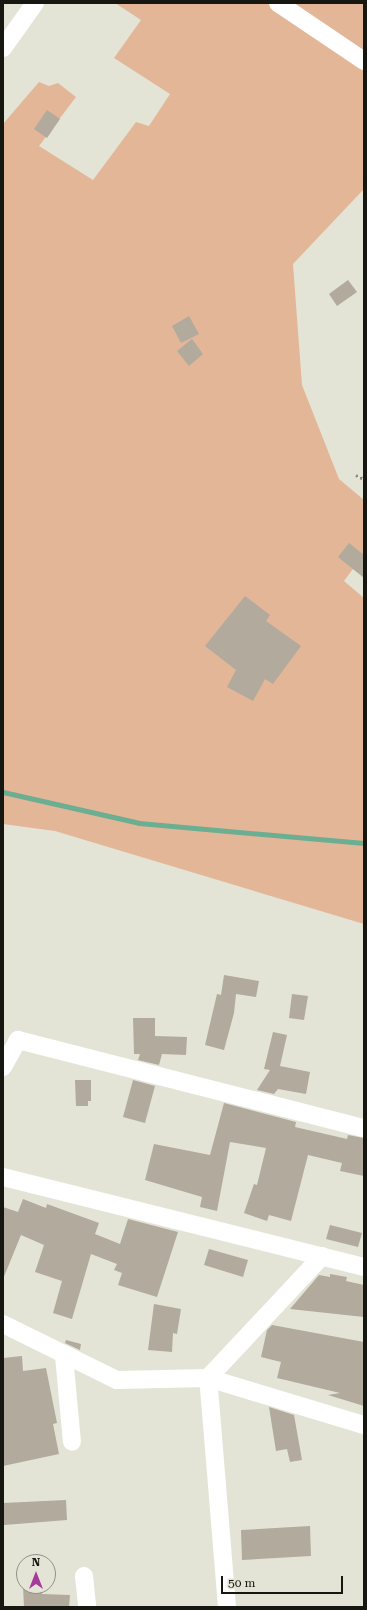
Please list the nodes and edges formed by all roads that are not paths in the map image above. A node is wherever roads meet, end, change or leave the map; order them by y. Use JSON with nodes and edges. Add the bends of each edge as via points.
{"nodes":[{"id":1,"x":35,"y":3,"type":"edge"},
{"id":2,"x":278,"y":3,"type":"edge"},
{"id":3,"x":3,"y":48,"type":"edge"},
{"id":4,"x":364,"y":61,"type":"edge"},
{"id":5,"x":3,"y":1067,"type":"edge"},
{"id":6,"x":364,"y":1128,"type":"edge"},
{"id":7,"x":3,"y":1177,"type":"edge"},
{"id":8,"x":322,"y":1256,"type":"junction"},
{"id":9,"x":364,"y":1267,"type":"edge"},
{"id":10,"x":3,"y":1324,"type":"edge"},
{"id":11,"x":64,"y":1356,"type":"junction"},
{"id":12,"x":208,"y":1378,"type":"junction"},
{"id":13,"x":364,"y":1425,"type":"edge"},
{"id":14,"x":72,"y":1442,"type":"dead end"},
{"id":15,"x":84,"y":1576,"type":"dead end"},
{"id":16,"x":87,"y":1607,"type":"edge"},
{"id":17,"x":227,"y":1607,"type":"edge"}],
"edges":[{"from":1,"to":3,"type":"street"},
{"from":2,"to":4,"type":"street"},
{"from":5,"to":6,"type":"street","via":[[18,1040]]},
{"from":7,"to":8,"type":"street"},
{"from":8,"to":9,"type":"street"},
{"from":8,"to":12,"type":"street"},
{"from":10,"to":11,"type":"street"},
{"from":11,"to":12,"type":"street","via":[[117,1380]]},
{"from":11,"to":14,"type":"street"},
{"from":12,"to":13,"type":"street"},
{"from":12,"to":17,"type":"street"},
{"from":15,"to":16,"type":"street"}]}
